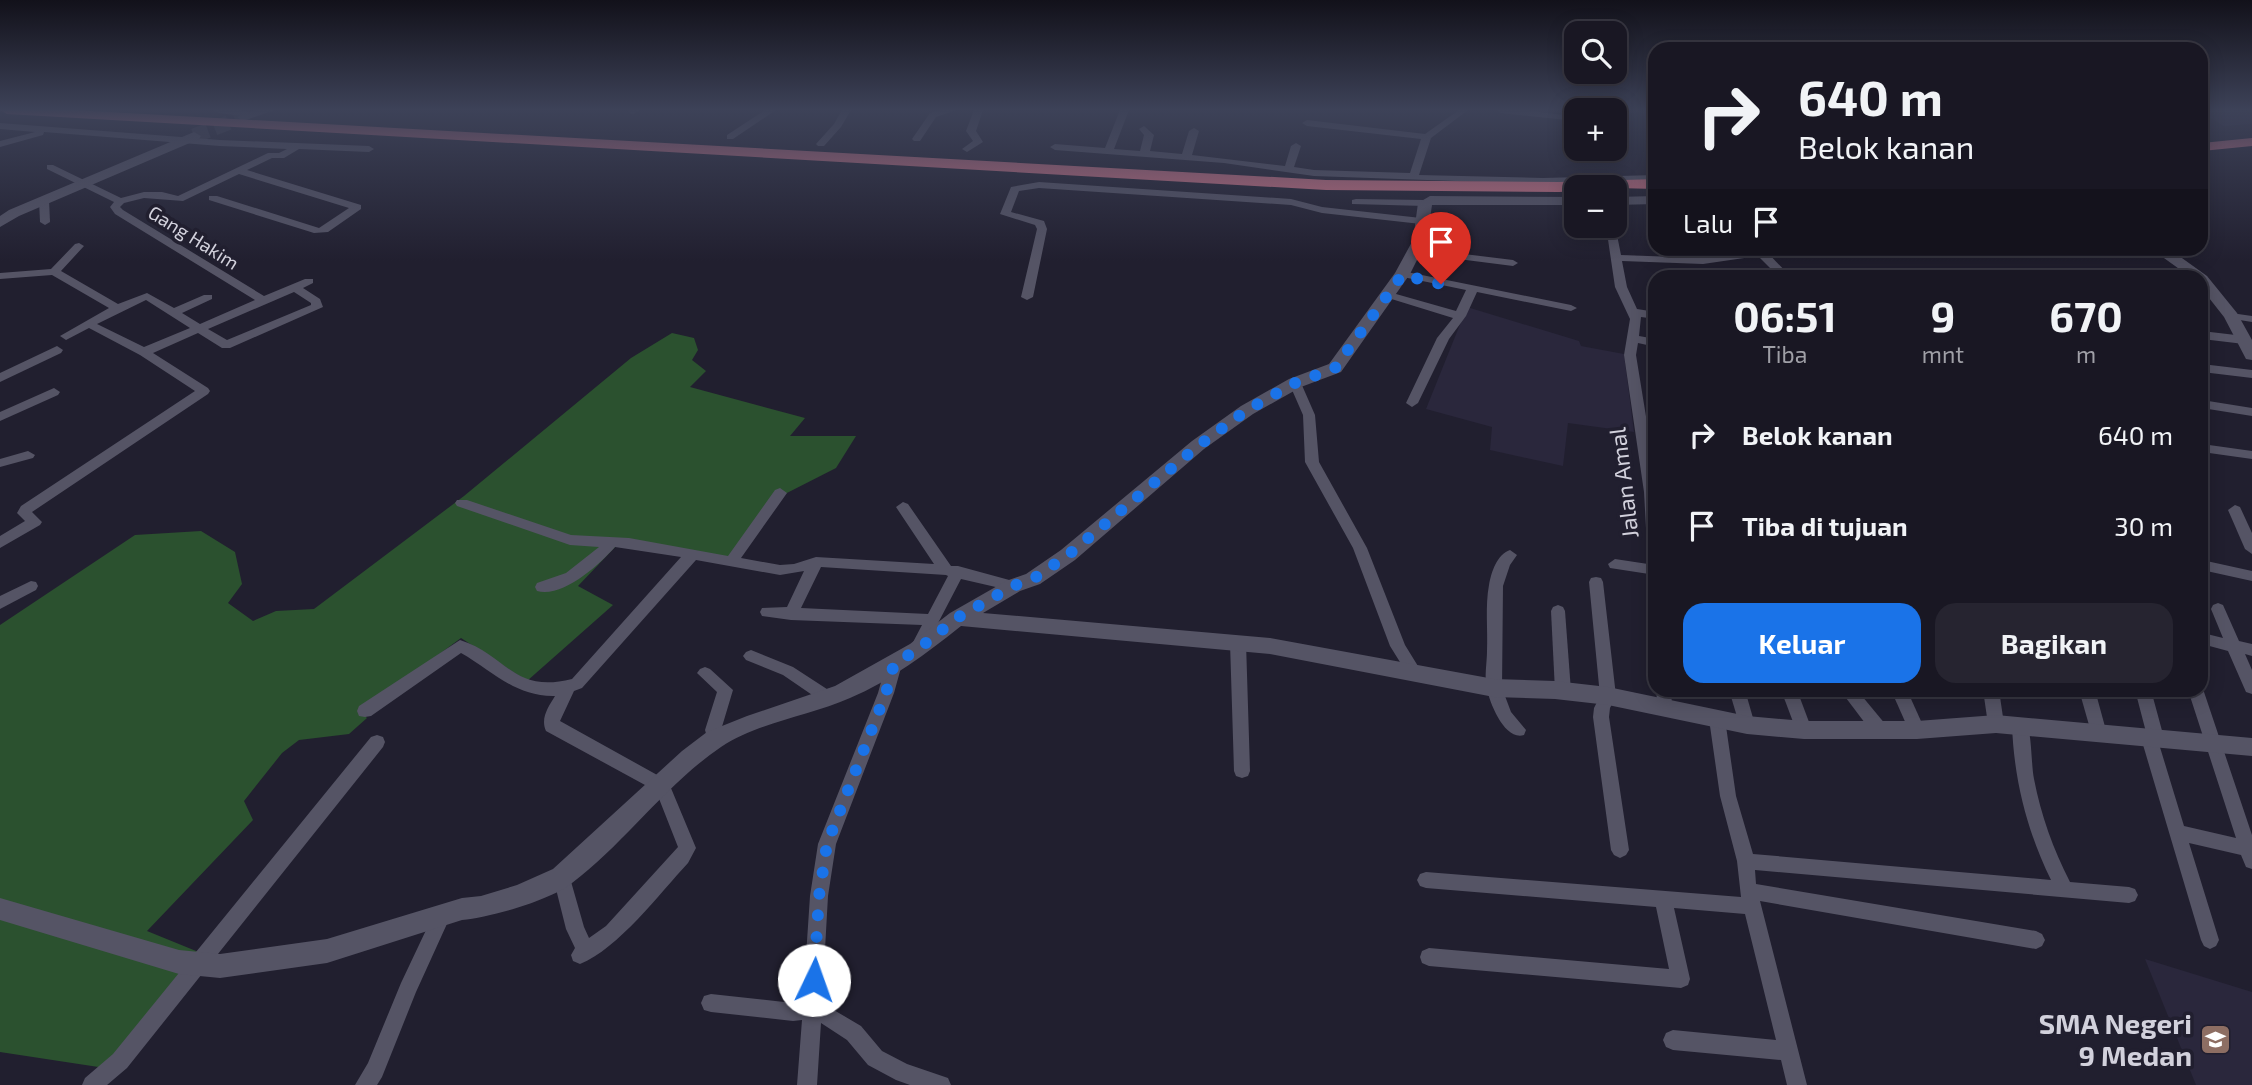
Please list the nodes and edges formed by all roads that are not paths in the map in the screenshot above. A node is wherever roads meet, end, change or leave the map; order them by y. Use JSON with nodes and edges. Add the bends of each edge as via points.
{"nodes":[{"id":1,"x":136,"y":161,"type":"edge"},
{"id":2,"x":261,"y":161,"type":"edge"},
{"id":3,"x":770,"y":161,"type":"edge"},
{"id":4,"x":897,"y":161,"type":"edge"},
{"id":5,"x":1222,"y":161,"type":"edge"},
{"id":6,"x":1292,"y":161,"type":"edge"},
{"id":7,"x":1419,"y":161,"type":"edge"},
{"id":8,"x":50,"y":167,"type":"dead end"},
{"id":9,"x":1289,"y":169,"type":"junction"},
{"id":10,"x":240,"y":172,"type":"junction"},
{"id":11,"x":1413,"y":177,"type":"junction"},
{"id":12,"x":1648,"y":178,"type":"edge"},
{"id":13,"x":81,"y":184,"type":"junction"},
{"id":14,"x":1648,"y":184,"type":"edge"},
{"id":15,"x":1648,"y":192,"type":"edge"},
{"id":16,"x":1627,"y":193,"type":"edge"},
{"id":17,"x":1564,"y":194,"type":"edge"},
{"id":18,"x":213,"y":198,"type":"dead end"},
{"id":19,"x":44,"y":200,"type":"junction"},
{"id":20,"x":1648,"y":200,"type":"edge"},
{"id":21,"x":120,"y":201,"type":"junction"},
{"id":22,"x":1564,"y":201,"type":"edge"},
{"id":23,"x":1627,"y":201,"type":"edge"},
{"id":24,"x":1356,"y":202,"type":"dead end"},
{"id":25,"x":45,"y":222,"type":"dead end"},
{"id":26,"x":0,"y":223,"type":"edge"},
{"id":27,"x":1420,"y":227,"type":"junction"},
{"id":28,"x":1463,"y":238,"type":"dead end"},
{"id":29,"x":1614,"y":238,"type":"edge"},
{"id":30,"x":79,"y":246,"type":"dead end"},
{"id":31,"x":1730,"y":256,"type":"edge"},
{"id":32,"x":1763,"y":256,"type":"edge"},
{"id":33,"x":2168,"y":256,"type":"edge"},
{"id":34,"x":1618,"y":258,"type":"junction"},
{"id":35,"x":1513,"y":263,"type":"dead end"},
{"id":36,"x":1778,"y":270,"type":"edge"},
{"id":37,"x":2189,"y":270,"type":"edge"},
{"id":38,"x":54,"y":272,"type":"junction"},
{"id":39,"x":1402,"y":275,"type":"junction"},
{"id":40,"x":0,"y":276,"type":"edge"},
{"id":41,"x":309,"y":281,"type":"dead end"},
{"id":42,"x":2208,"y":286,"type":"edge"},
{"id":43,"x":294,"y":287,"type":"junction"},
{"id":44,"x":1473,"y":288,"type":"junction"},
{"id":45,"x":1389,"y":295,"type":"junction"},
{"id":46,"x":2208,"y":296,"type":"edge"},
{"id":47,"x":208,"y":297,"type":"dead end"},
{"id":48,"x":1027,"y":297,"type":"dead end"},
{"id":49,"x":2219,"y":297,"type":"junction"},
{"id":50,"x":262,"y":300,"type":"junction"},
{"id":51,"x":117,"y":308,"type":"junction"},
{"id":52,"x":1571,"y":308,"type":"dead end"},
{"id":53,"x":176,"y":311,"type":"junction"},
{"id":54,"x":1633,"y":312,"type":"junction"},
{"id":55,"x":1648,"y":315,"type":"edge"},
{"id":56,"x":1460,"y":316,"type":"junction"},
{"id":57,"x":2231,"y":316,"type":"junction"},
{"id":58,"x":2252,"y":319,"type":"edge"},
{"id":59,"x":89,"y":324,"type":"junction"},
{"id":60,"x":199,"y":326,"type":"junction"},
{"id":61,"x":66,"y":336,"type":"dead end"},
{"id":62,"x":2208,"y":336,"type":"edge"},
{"id":63,"x":1633,"y":339,"type":"junction"},
{"id":64,"x":2244,"y":340,"type":"junction"},
{"id":65,"x":1648,"y":341,"type":"edge"},
{"id":66,"x":57,"y":350,"type":"dead end"},
{"id":67,"x":144,"y":352,"type":"junction"},
{"id":68,"x":2252,"y":355,"type":"edge"},
{"id":69,"x":2208,"y":369,"type":"edge"},
{"id":70,"x":2252,"y":374,"type":"edge"},
{"id":71,"x":0,"y":378,"type":"edge"},
{"id":72,"x":1295,"y":383,"type":"junction"},
{"id":73,"x":54,"y":392,"type":"dead end"},
{"id":74,"x":1412,"y":403,"type":"dead end"},
{"id":75,"x":2208,"y":405,"type":"edge"},
{"id":76,"x":2252,"y":412,"type":"edge"},
{"id":77,"x":0,"y":417,"type":"edge"},
{"id":78,"x":2208,"y":449,"type":"edge"},
{"id":79,"x":28,"y":455,"type":"dead end"},
{"id":80,"x":2252,"y":455,"type":"edge"},
{"id":81,"x":0,"y":463,"type":"edge"},
{"id":82,"x":1648,"y":472,"type":"edge"},
{"id":83,"x":780,"y":493,"type":"dead end"},
{"id":84,"x":462,"y":503,"type":"dead end"},
{"id":85,"x":903,"y":507,"type":"dead end"},
{"id":86,"x":2235,"y":510,"type":"dead end"},
{"id":87,"x":0,"y":543,"type":"edge"},
{"id":88,"x":610,"y":544,"type":"junction"},
{"id":89,"x":2252,"y":549,"type":"edge"},
{"id":90,"x":692,"y":555,"type":"junction"},
{"id":91,"x":1510,"y":555,"type":"dead end"},
{"id":92,"x":731,"y":562,"type":"junction"},
{"id":93,"x":816,"y":562,"type":"junction"},
{"id":94,"x":1615,"y":564,"type":"dead end"},
{"id":95,"x":2208,"y":566,"type":"edge"},
{"id":96,"x":952,"y":571,"type":"junction"},
{"id":97,"x":1648,"y":571,"type":"edge"},
{"id":98,"x":2252,"y":576,"type":"edge"},
{"id":99,"x":1596,"y":582,"type":"dead end"},
{"id":100,"x":31,"y":586,"type":"dead end"},
{"id":101,"x":1013,"y":586,"type":"junction"},
{"id":102,"x":541,"y":587,"type":"dead end"},
{"id":103,"x":0,"y":603,"type":"edge"},
{"id":104,"x":2218,"y":609,"type":"dead end"},
{"id":105,"x":1558,"y":611,"type":"dead end"},
{"id":106,"x":767,"y":612,"type":"dead end"},
{"id":107,"x":792,"y":614,"type":"junction"},
{"id":108,"x":957,"y":618,"type":"junction"},
{"id":109,"x":932,"y":620,"type":"junction"},
{"id":110,"x":2208,"y":640,"type":"edge"},
{"id":111,"x":1238,"y":643,"type":"junction"},
{"id":112,"x":2236,"y":646,"type":"junction"},
{"id":113,"x":917,"y":650,"type":"junction"},
{"id":114,"x":2252,"y":650,"type":"edge"},
{"id":115,"x":751,"y":656,"type":"dead end"},
{"id":116,"x":894,"y":664,"type":"junction"},
{"id":117,"x":1413,"y":671,"type":"junction"},
{"id":118,"x":705,"y":673,"type":"dead end"},
{"id":119,"x":569,"y":687,"type":"junction"},
{"id":120,"x":1494,"y":688,"type":"junction"},
{"id":121,"x":2252,"y":688,"type":"edge"},
{"id":122,"x":1563,"y":691,"type":"junction"},
{"id":123,"x":1608,"y":696,"type":"junction"},
{"id":124,"x":827,"y":697,"type":"junction"},
{"id":125,"x":1739,"y":697,"type":"edge"},
{"id":126,"x":1792,"y":697,"type":"edge"},
{"id":127,"x":1854,"y":697,"type":"edge"},
{"id":128,"x":1902,"y":697,"type":"edge"},
{"id":129,"x":1992,"y":697,"type":"edge"},
{"id":130,"x":2089,"y":697,"type":"edge"},
{"id":131,"x":2144,"y":697,"type":"edge"},
{"id":132,"x":2198,"y":697,"type":"edge"},
{"id":133,"x":1664,"y":698,"type":"edge"},
{"id":134,"x":365,"y":711,"type":"dead end"},
{"id":135,"x":1717,"y":719,"type":"junction"},
{"id":136,"x":1747,"y":724,"type":"junction"},
{"id":137,"x":1996,"y":724,"type":"junction"},
{"id":138,"x":2020,"y":726,"type":"junction"},
{"id":139,"x":1518,"y":730,"type":"dead end"},
{"id":140,"x":1804,"y":730,"type":"junction"},
{"id":141,"x":1880,"y":730,"type":"junction"},
{"id":142,"x":1917,"y":730,"type":"junction"},
{"id":143,"x":2099,"y":734,"type":"junction"},
{"id":144,"x":2153,"y":738,"type":"junction"},
{"id":145,"x":715,"y":740,"type":"junction"},
{"id":146,"x":377,"y":742,"type":"dead end"},
{"id":147,"x":2214,"y":745,"type":"junction"},
{"id":148,"x":2252,"y":747,"type":"edge"},
{"id":149,"x":1242,"y":771,"type":"dead end"},
{"id":150,"x":662,"y":786,"type":"junction"},
{"id":151,"x":2177,"y":832,"type":"junction"},
{"id":152,"x":1620,"y":850,"type":"dead end"},
{"id":153,"x":2251,"y":853,"type":"edge"},
{"id":154,"x":1746,"y":862,"type":"junction"},
{"id":155,"x":562,"y":877,"type":"junction"},
{"id":156,"x":1426,"y":880,"type":"dead end"},
{"id":157,"x":2064,"y":888,"type":"junction"},
{"id":158,"x":2129,"y":895,"type":"dead end"},
{"id":159,"x":1750,"y":898,"type":"junction"},
{"id":160,"x":1662,"y":899,"type":"junction"},
{"id":161,"x":0,"y":909,"type":"edge"},
{"id":162,"x":442,"y":915,"type":"junction"},
{"id":163,"x":2036,"y":940,"type":"dead end"},
{"id":164,"x":2210,"y":940,"type":"dead end"},
{"id":165,"x":1429,"y":957,"type":"dead end"},
{"id":166,"x":197,"y":966,"type":"junction"},
{"id":167,"x":711,"y":1003,"type":"dead end"},
{"id":168,"x":813,"y":1008,"type":"junction"},
{"id":169,"x":1674,"y":1040,"type":"dead end"},
{"id":170,"x":1787,"y":1051,"type":"junction"},
{"id":171,"x":92,"y":1085,"type":"edge"},
{"id":172,"x":365,"y":1085,"type":"edge"},
{"id":173,"x":807,"y":1085,"type":"edge"},
{"id":174,"x":941,"y":1085,"type":"edge"},
{"id":175,"x":1797,"y":1085,"type":"edge"}],
"edges":[{"from":1,"to":13,"type":"street"},
{"from":2,"to":10,"type":"street"},
{"from":3,"to":17,"type":"highway","via":[[1242,188]]},
{"from":4,"to":14,"type":"highway","via":[[1326,185]]},
{"from":5,"to":9,"type":"street"},
{"from":6,"to":9,"type":"street"},
{"from":7,"to":11,"type":"street"},
{"from":8,"to":13,"type":"street","name":"Gang Hakim"},
{"from":9,"to":11,"type":"street"},
{"from":10,"to":18,"type":"street","via":[[357,207],[318,231]]},
{"from":10,"to":21,"type":"street","via":[[179,199],[144,195]]},
{"from":11,"to":12,"type":"street"},
{"from":13,"to":19,"type":"street"},
{"from":13,"to":21,"type":"street","name":"Gang Hakim"},
{"from":15,"to":16,"type":"highway"},
{"from":19,"to":25,"type":"street"},
{"from":19,"to":26,"type":"street"},
{"from":20,"to":23,"type":"street"},
{"from":21,"to":50,"type":"street","name":"Gang Hakim","via":[[115,207],[120,212]]},
{"from":22,"to":27,"type":"street","via":[[1430,200]]},
{"from":24,"to":27,"type":"street"},
{"from":27,"to":28,"type":"street"},
{"from":27,"to":35,"type":"street"},
{"from":27,"to":39,"type":"street"},
{"from":27,"to":48,"type":"street","via":[[1291,202],[1018,187],[1005,214],[1033,220],[1042,229]]},
{"from":29,"to":34,"type":"street","name":"Jalan Amal"},
{"from":30,"to":38,"type":"street"},
{"from":31,"to":34,"type":"street","via":[[1703,261]]},
{"from":32,"to":36,"type":"street"},
{"from":33,"to":37,"type":"street"},
{"from":34,"to":54,"type":"street","name":"Jalan Amal","via":[[1621,287]]},
{"from":38,"to":40,"type":"street"},
{"from":38,"to":51,"type":"street"},
{"from":39,"to":44,"type":"street"},
{"from":39,"to":45,"type":"street"},
{"from":41,"to":43,"type":"street"},
{"from":42,"to":49,"type":"street"},
{"from":43,"to":50,"type":"street"},
{"from":43,"to":60,"type":"street","via":[[316,301],[317,307],[226,345]]},
{"from":44,"to":52,"type":"street"},
{"from":44,"to":56,"type":"street"},
{"from":45,"to":56,"type":"street"},
{"from":45,"to":72,"type":"street","via":[[1335,368]]},
{"from":46,"to":49,"type":"street"},
{"from":47,"to":53,"type":"street"},
{"from":49,"to":57,"type":"street"},
{"from":50,"to":60,"type":"street"},
{"from":51,"to":53,"type":"street","via":[[148,296]]},
{"from":51,"to":59,"type":"street"},
{"from":53,"to":60,"type":"street"},
{"from":54,"to":55,"type":"street"},
{"from":54,"to":63,"type":"street","name":"Jalan Amal","via":[[1637,325]]},
{"from":56,"to":74,"type":"street","via":[[1443,338]]},
{"from":57,"to":58,"type":"street"},
{"from":57,"to":64,"type":"street"},
{"from":59,"to":61,"type":"street"},
{"from":59,"to":67,"type":"street"},
{"from":60,"to":67,"type":"street"},
{"from":62,"to":64,"type":"street"},
{"from":63,"to":65,"type":"street"},
{"from":63,"to":82,"type":"street","name":"Jalan Amal","via":[[1630,355]]},
{"from":64,"to":68,"type":"street"},
{"from":66,"to":71,"type":"street"},
{"from":67,"to":87,"type":"street","via":[[204,391],[26,509],[24,513],[35,522]]},
{"from":69,"to":70,"type":"street"},
{"from":72,"to":101,"type":"street","via":[[1247,410],[1198,446],[1068,555],[1033,579]]},
{"from":72,"to":117,"type":"street","via":[[1309,415],[1312,462],[1360,548],[1398,646]]},
{"from":73,"to":77,"type":"street"},
{"from":75,"to":76,"type":"street"},
{"from":78,"to":80,"type":"street"},
{"from":79,"to":81,"type":"street"},
{"from":83,"to":92,"type":"street"},
{"from":84,"to":88,"type":"street","via":[[570,540]]},
{"from":85,"to":96,"type":"street"},
{"from":86,"to":89,"type":"street"},
{"from":88,"to":90,"type":"street","via":[[629,543]]},
{"from":88,"to":102,"type":"street","via":[[580,573]]},
{"from":90,"to":92,"type":"street"},
{"from":90,"to":119,"type":"street","via":[[587,674]]},
{"from":91,"to":120,"type":"street","via":[[1496,586]]},
{"from":92,"to":93,"type":"street","via":[[780,570]]},
{"from":93,"to":96,"type":"street"},
{"from":93,"to":107,"type":"street"},
{"from":94,"to":97,"type":"street"},
{"from":95,"to":98,"type":"street"},
{"from":96,"to":101,"type":"street"},
{"from":96,"to":109,"type":"street"},
{"from":99,"to":123,"type":"street"},
{"from":100,"to":103,"type":"street"},
{"from":101,"to":108,"type":"street"},
{"from":104,"to":112,"type":"street"},
{"from":105,"to":122,"type":"street"},
{"from":106,"to":107,"type":"street"},
{"from":107,"to":109,"type":"street"},
{"from":108,"to":111,"type":"street"},
{"from":108,"to":113,"type":"street"},
{"from":109,"to":113,"type":"street"},
{"from":110,"to":112,"type":"street"},
{"from":111,"to":117,"type":"street"},
{"from":111,"to":149,"type":"street"},
{"from":112,"to":114,"type":"street"},
{"from":112,"to":121,"type":"street"},
{"from":113,"to":116,"type":"street"},
{"from":115,"to":124,"type":"street","via":[[788,671]]},
{"from":116,"to":124,"type":"street"},
{"from":116,"to":168,"type":"street","via":[[827,844],[819,896]]},
{"from":117,"to":120,"type":"street"},
{"from":118,"to":145,"type":"street","via":[[725,690],[713,730]]},
{"from":119,"to":134,"type":"street","via":[[520,686],[460,646]]},
{"from":119,"to":150,"type":"street","via":[[550,721],[552,726]]},
{"from":120,"to":122,"type":"street"},
{"from":120,"to":139,"type":"street","via":[[1505,716]]},
{"from":122,"to":123,"type":"street"},
{"from":123,"to":133,"type":"street"},
{"from":123,"to":152,"type":"street","via":[[1601,717]]},
{"from":124,"to":145,"type":"street"},
{"from":125,"to":136,"type":"street"},
{"from":126,"to":140,"type":"street"},
{"from":127,"to":141,"type":"street"},
{"from":128,"to":142,"type":"street"},
{"from":129,"to":137,"type":"street"},
{"from":130,"to":143,"type":"street"},
{"from":131,"to":144,"type":"street"},
{"from":132,"to":147,"type":"street"},
{"from":133,"to":135,"type":"street"},
{"from":135,"to":136,"type":"street"},
{"from":135,"to":154,"type":"street","via":[[1728,796]]},
{"from":136,"to":140,"type":"street"},
{"from":137,"to":138,"type":"street"},
{"from":137,"to":142,"type":"street"},
{"from":138,"to":143,"type":"street"},
{"from":138,"to":157,"type":"street","via":[[2021,758],[2034,817]]},
{"from":140,"to":141,"type":"street"},
{"from":141,"to":142,"type":"street"},
{"from":143,"to":144,"type":"street"},
{"from":144,"to":147,"type":"street"},
{"from":144,"to":151,"type":"street"},
{"from":145,"to":150,"type":"street"},
{"from":146,"to":166,"type":"street"},
{"from":147,"to":148,"type":"street"},
{"from":147,"to":153,"type":"street"},
{"from":150,"to":155,"type":"street"},
{"from":150,"to":155,"type":"street","via":[[687,848],[612,932],[583,953]]},
{"from":151,"to":153,"type":"street"},
{"from":151,"to":164,"type":"street"},
{"from":154,"to":157,"type":"street"},
{"from":154,"to":159,"type":"street"},
{"from":155,"to":162,"type":"street","via":[[520,895]]},
{"from":156,"to":160,"type":"street"},
{"from":157,"to":158,"type":"street"},
{"from":159,"to":160,"type":"street"},
{"from":159,"to":163,"type":"street"},
{"from":159,"to":170,"type":"street"},
{"from":160,"to":165,"type":"street","via":[[1681,979]]},
{"from":161,"to":166,"type":"street"},
{"from":162,"to":166,"type":"street","via":[[327,951],[220,967]]},
{"from":162,"to":172,"type":"street"},
{"from":166,"to":171,"type":"street","via":[[120,1061]]},
{"from":167,"to":168,"type":"street","via":[[793,1012]]},
{"from":168,"to":173,"type":"street"},
{"from":168,"to":174,"type":"street","via":[[854,1033],[876,1058]]},
{"from":169,"to":170,"type":"street"},
{"from":170,"to":175,"type":"street"}]}
